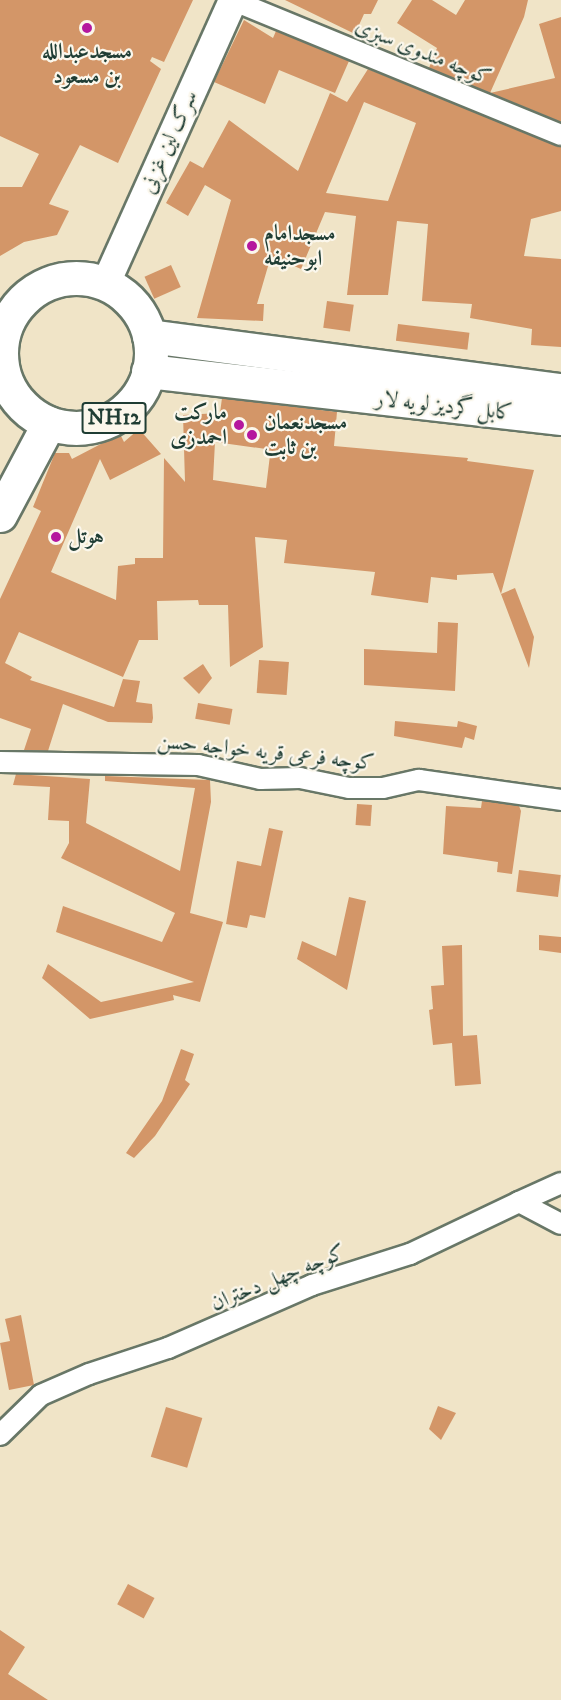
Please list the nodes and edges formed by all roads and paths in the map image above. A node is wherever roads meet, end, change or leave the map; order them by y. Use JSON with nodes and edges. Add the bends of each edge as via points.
{"nodes":[{"id":1,"x":233,"y":0,"type":"edge"},
{"id":2,"x":561,"y":135,"type":"edge"},
{"id":3,"x":105,"y":284,"type":"junction"},
{"id":4,"x":149,"y":336,"type":"junction"},
{"id":5,"x":1,"y":358,"type":"edge"},
{"id":6,"x":148,"y":371,"type":"junction"},
{"id":7,"x":561,"y":390,"type":"edge"},
{"id":8,"x":561,"y":418,"type":"edge"},
{"id":9,"x":49,"y":423,"type":"junction"},
{"id":10,"x":0,"y":515,"type":"edge"},
{"id":11,"x":0,"y":762,"type":"edge"},
{"id":12,"x":561,"y":800,"type":"edge"},
{"id":13,"x":561,"y":1183,"type":"edge"},
{"id":14,"x":519,"y":1202,"type":"junction"},
{"id":15,"x":561,"y":1224,"type":"edge"},
{"id":16,"x":0,"y":1435,"type":"edge"}],
"edges":[{"from":1,"to":2,"type":"street","name":"کوچه مندوی سبزی"},
{"from":1,"to":3,"type":"main road","name":"سرک لین غزنی"},
{"from":3,"to":4,"type":"highway","number":"NH12","via":[[125,296],[140,314]]},
{"from":3,"to":5,"type":"highway","number":"NH12","via":[[83,278],[59,279],[38,288],[13,313]]},
{"from":4,"to":6,"type":"highway","number":"NH12"},
{"from":4,"to":7,"type":"highway","name":"کابل گردیز لویه لار"},
{"from":5,"to":9,"type":"highway","number":"NH12","via":[[20,402]]},
{"from":6,"to":8,"type":"highway","name":"کابل گردیز لویه لار","number":"NH12"},
{"from":6,"to":9,"type":"highway","number":"NH12","via":[[133,402],[116,417],[94,426],[71,428]]},
{"from":9,"to":10,"type":"highway"},
{"from":11,"to":12,"type":"street","name":"کوچه فرعی قریه خواجه حسن","via":[[198,765],[260,779],[300,778],[349,788],[383,788],[419,780]]},
{"from":13,"to":14,"type":"street","name":"کوچه چهل دختران"},
{"from":14,"to":15,"type":"street"},
{"from":14,"to":16,"type":"street","name":"کوچه چهل دختران","via":[[410,1254],[312,1285],[168,1348],[40,1395]]}]}
